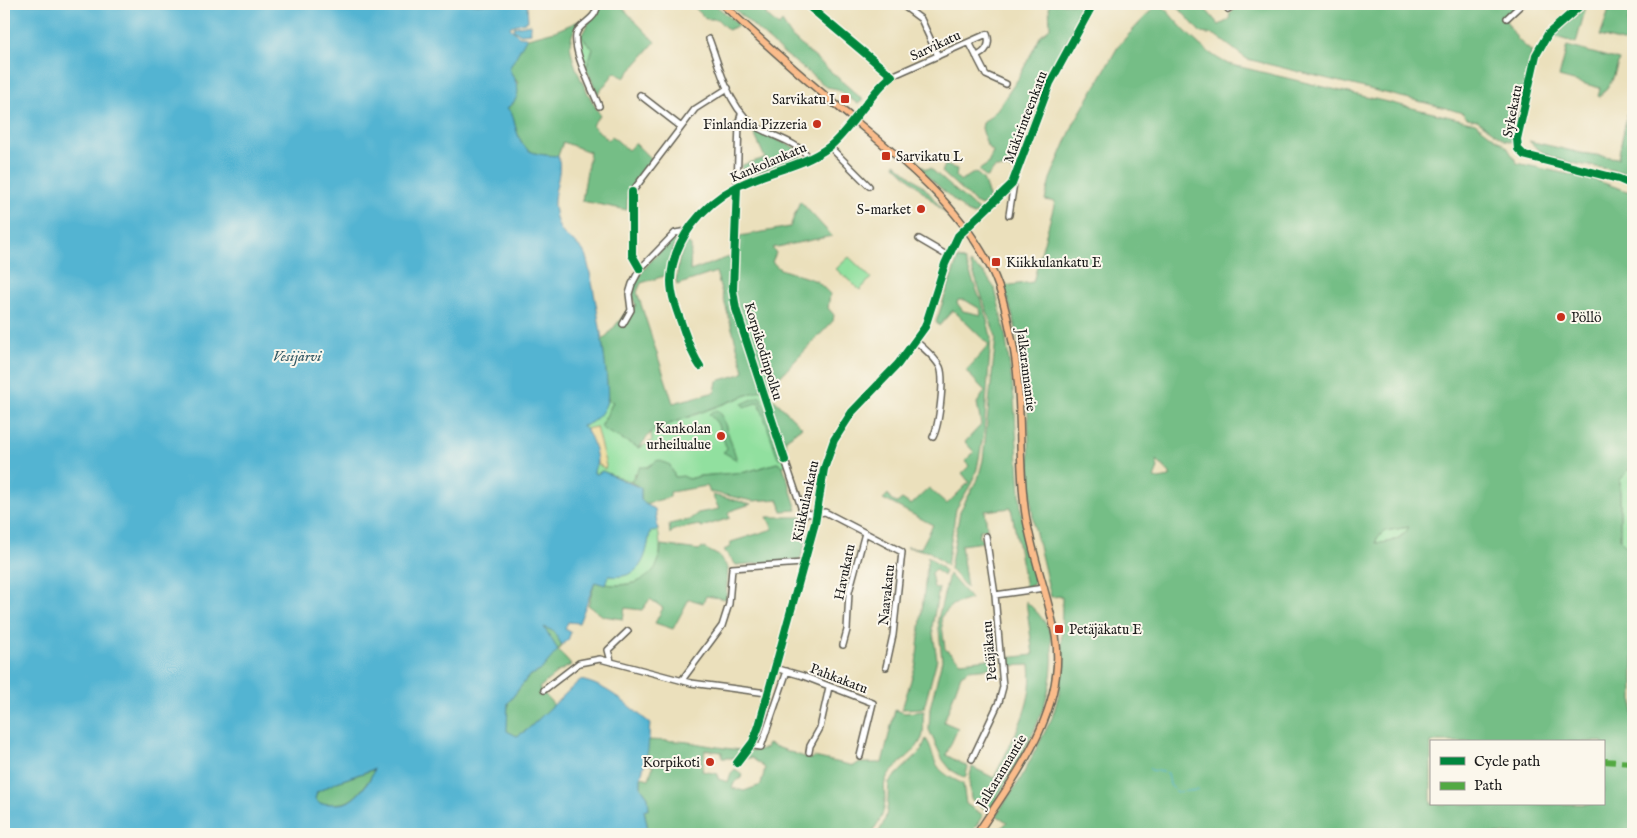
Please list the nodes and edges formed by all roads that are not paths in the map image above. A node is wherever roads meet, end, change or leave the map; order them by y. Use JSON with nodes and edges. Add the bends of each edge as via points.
{"nodes":[{"id":1,"x":598,"y":4,"type":"edge"},
{"id":2,"x":722,"y":4,"type":"edge"},
{"id":3,"x":806,"y":4,"type":"edge"},
{"id":4,"x":901,"y":4,"type":"edge"},
{"id":5,"x":1094,"y":4,"type":"edge"},
{"id":6,"x":1235,"y":4,"type":"edge"},
{"id":7,"x":1522,"y":4,"type":"edge"},
{"id":8,"x":1582,"y":4,"type":"edge"},
{"id":9,"x":1228,"y":10,"type":"dead end"},
{"id":10,"x":1507,"y":18,"type":"dead end"},
{"id":11,"x":709,"y":40,"type":"dead end"},
{"id":12,"x":969,"y":42,"type":"junction"},
{"id":13,"x":938,"y":56,"type":"junction"},
{"id":14,"x":976,"y":56,"type":"junction"},
{"id":15,"x":892,"y":76,"type":"junction"},
{"id":16,"x":1006,"y":84,"type":"dead end"},
{"id":17,"x":728,"y":88,"type":"junction"},
{"id":18,"x":640,"y":95,"type":"dead end"},
{"id":19,"x":599,"y":106,"type":"dead end"},
{"id":20,"x":741,"y":114,"type":"junction"},
{"id":21,"x":854,"y":120,"type":"junction"},
{"id":22,"x":680,"y":126,"type":"junction"},
{"id":23,"x":830,"y":146,"type":"junction"},
{"id":24,"x":810,"y":158,"type":"junction"},
{"id":25,"x":1014,"y":180,"type":"junction"},
{"id":26,"x":1633,"y":185,"type":"edge"},
{"id":27,"x":869,"y":186,"type":"dead end"},
{"id":28,"x":737,"y":187,"type":"junction"},
{"id":29,"x":632,"y":192,"type":"dead end"},
{"id":30,"x":1009,"y":215,"type":"dead end"},
{"id":31,"x":965,"y":228,"type":"junction"},
{"id":32,"x":687,"y":231,"type":"junction"},
{"id":33,"x":919,"y":239,"type":"dead end"},
{"id":34,"x":948,"y":256,"type":"junction"},
{"id":35,"x":623,"y":324,"type":"dead end"},
{"id":36,"x":916,"y":341,"type":"junction"},
{"id":37,"x":700,"y":366,"type":"dead end"},
{"id":38,"x":933,"y":437,"type":"dead end"},
{"id":39,"x":785,"y":460,"type":"dead end"},
{"id":40,"x":818,"y":512,"type":"junction"},
{"id":41,"x":865,"y":533,"type":"junction"},
{"id":42,"x":986,"y":536,"type":"dead end"},
{"id":43,"x":803,"y":563,"type":"junction"},
{"id":44,"x":1044,"y":588,"type":"junction"},
{"id":45,"x":995,"y":595,"type":"junction"},
{"id":46,"x":628,"y":631,"type":"dead end"},
{"id":47,"x":843,"y":645,"type":"dead end"},
{"id":48,"x":608,"y":650,"type":"junction"},
{"id":49,"x":600,"y":659,"type":"junction"},
{"id":50,"x":611,"y":661,"type":"junction"},
{"id":51,"x":886,"y":666,"type":"dead end"},
{"id":52,"x":774,"y":668,"type":"junction"},
{"id":53,"x":786,"y":671,"type":"junction"},
{"id":54,"x":682,"y":680,"type":"junction"},
{"id":55,"x":829,"y":687,"type":"junction"},
{"id":56,"x":544,"y":690,"type":"dead end"},
{"id":57,"x":767,"y":693,"type":"junction"},
{"id":58,"x":753,"y":742,"type":"junction"},
{"id":59,"x":809,"y":752,"type":"dead end"},
{"id":60,"x":860,"y":756,"type":"dead end"},
{"id":61,"x":972,"y":759,"type":"dead end"},
{"id":62,"x":737,"y":763,"type":"dead end"},
{"id":63,"x":978,"y":834,"type":"edge"}],
"edges":[{"from":1,"to":19,"type":"street","via":[[596,13],[579,29],[575,45]]},
{"from":2,"to":21,"type":"main road","name":"Jalkarannantie"},
{"from":3,"to":15,"type":"street"},
{"from":4,"to":13,"type":"street","via":[[921,19]]},
{"from":5,"to":25,"type":"street","name":"Mäkirinteenkatu","via":[[1050,83]]},
{"from":6,"to":9,"type":"street"},
{"from":7,"to":10,"type":"street"},
{"from":8,"to":26,"type":"street","name":"Sykekatu","via":[[1548,34],[1536,55],[1517,139],[1518,149],[1524,159],[1619,179]]},
{"from":11,"to":17,"type":"street"},
{"from":12,"to":13,"type":"street","name":"Sarvikatu"},
{"from":12,"to":14,"type":"street"},
{"from":12,"to":14,"type":"street","name":"Sarvikatu","via":[[987,34],[985,51]]},
{"from":13,"to":15,"type":"street","name":"Sarvikatu"},
{"from":14,"to":16,"type":"street","via":[[986,75]]},
{"from":15,"to":21,"type":"street","name":"Sarvikatu"},
{"from":17,"to":20,"type":"street"},
{"from":17,"to":22,"type":"street","via":[[695,109]]},
{"from":18,"to":22,"type":"street"},
{"from":20,"to":24,"type":"street","via":[[760,129],[802,148]]},
{"from":20,"to":28,"type":"street"},
{"from":21,"to":23,"type":"street","name":"Kankolankatu"},
{"from":21,"to":31,"type":"main road","name":"Jalkarannantie","via":[[932,188]]},
{"from":22,"to":29,"type":"street"},
{"from":23,"to":24,"type":"street","name":"Kankolankatu"},
{"from":23,"to":27,"type":"street"},
{"from":24,"to":28,"type":"street","name":"Kankolankatu"},
{"from":25,"to":30,"type":"street"},
{"from":25,"to":31,"type":"street","name":"Mäkirinteenkatu"},
{"from":28,"to":32,"type":"street","name":"Kankolankatu","via":[[718,199]]},
{"from":31,"to":34,"type":"street","name":"Kiikkulankatu"},
{"from":31,"to":44,"type":"main road","name":"Jalkarannantie","via":[[993,273],[1011,337],[1020,406],[1025,511]]},
{"from":32,"to":35,"type":"street","via":[[676,233],[640,269],[629,294],[631,310]]},
{"from":32,"to":37,"type":"street","name":"Kankolankatu","via":[[678,249],[671,282],[686,336]]},
{"from":33,"to":34,"type":"street"},
{"from":34,"to":36,"type":"street","name":"Kiikkulankatu","via":[[929,317]]},
{"from":36,"to":38,"type":"street","via":[[936,360],[941,371]]},
{"from":36,"to":40,"type":"street","name":"Kiikkulankatu","via":[[852,412],[834,440],[824,469]]},
{"from":39,"to":40,"type":"street","via":[[801,511],[808,514]]},
{"from":40,"to":41,"type":"street","name":"Naavakatu","via":[[825,512]]},
{"from":40,"to":43,"type":"street","name":"Kiikkulankatu"},
{"from":41,"to":47,"type":"street","name":"Havukatu","via":[[849,592]]},
{"from":41,"to":51,"type":"street","name":"Naavakatu","via":[[902,552],[893,635]]},
{"from":42,"to":45,"type":"street","name":"Petäjäkatu"},
{"from":43,"to":52,"type":"street","name":"Kiikkulankatu"},
{"from":43,"to":54,"type":"street","via":[[732,568],[729,604],[722,626]]},
{"from":44,"to":45,"type":"street"},
{"from":44,"to":63,"type":"main road","name":"Jalkarannantie","via":[[1057,659],[1048,709],[1019,769]]},
{"from":45,"to":61,"type":"street","name":"Petäjäkatu","via":[[1003,687]]},
{"from":46,"to":48,"type":"street"},
{"from":48,"to":49,"type":"street"},
{"from":48,"to":50,"type":"street"},
{"from":49,"to":50,"type":"street"},
{"from":49,"to":56,"type":"street","via":[[579,664]]},
{"from":50,"to":54,"type":"street"},
{"from":52,"to":53,"type":"street","name":"Pahkakatu"},
{"from":52,"to":57,"type":"street","name":"Kiikkulankatu"},
{"from":53,"to":55,"type":"street","name":"Pahkakatu"},
{"from":53,"to":58,"type":"street","via":[[761,747]]},
{"from":54,"to":57,"type":"street"},
{"from":55,"to":59,"type":"street","via":[[820,728]]},
{"from":55,"to":60,"type":"street","name":"Pahkakatu","via":[[873,703]]},
{"from":57,"to":58,"type":"street","name":"Kiikkulankatu"},
{"from":58,"to":62,"type":"street"}]}
